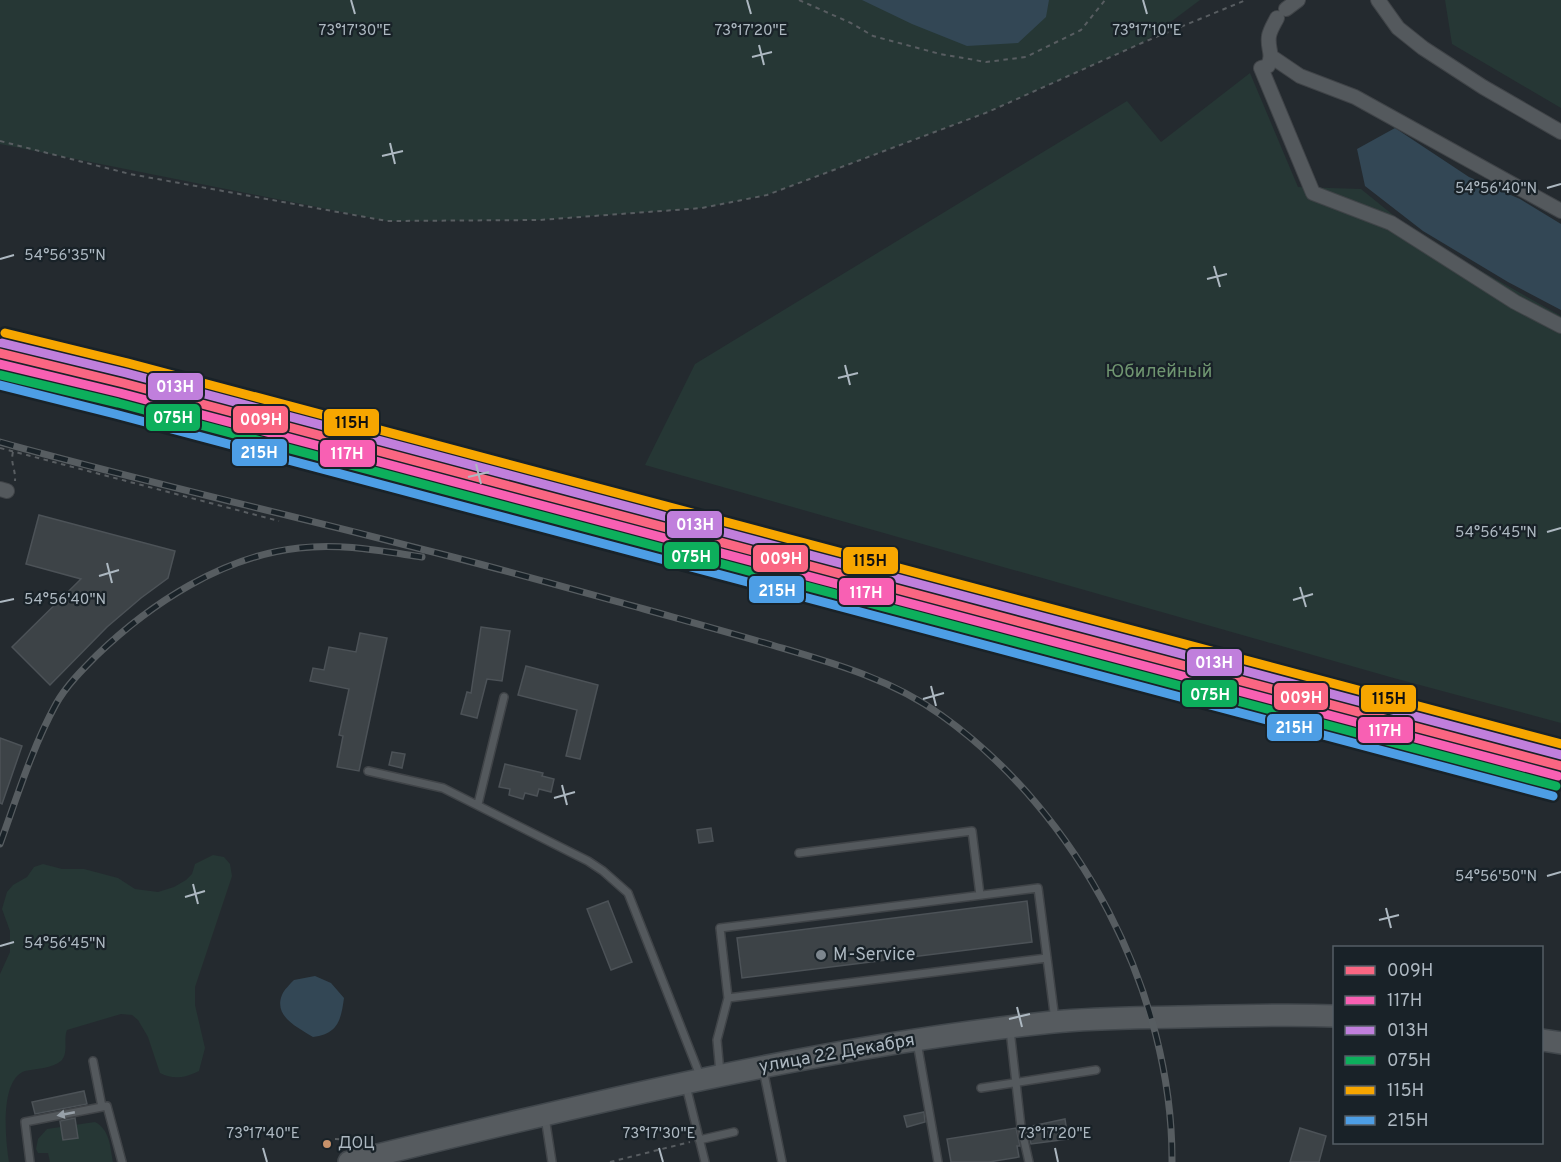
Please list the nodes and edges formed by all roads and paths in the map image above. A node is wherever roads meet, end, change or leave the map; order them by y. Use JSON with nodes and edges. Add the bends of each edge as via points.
{"nodes":[{"id":1,"x":799,"y":0,"type":"edge"},
{"id":2,"x":1105,"y":0,"type":"edge"},
{"id":3,"x":1246,"y":0,"type":"edge"},
{"id":4,"x":1298,"y":0,"type":"edge"},
{"id":5,"x":1378,"y":0,"type":"edge"},
{"id":6,"x":1272,"y":57,"type":"junction"},
{"id":7,"x":1561,"y":132,"type":"edge"},
{"id":8,"x":0,"y":141,"type":"edge"},
{"id":9,"x":1561,"y":211,"type":"edge"},
{"id":10,"x":1561,"y":326,"type":"edge"},
{"id":11,"x":0,"y":448,"type":"edge"},
{"id":12,"x":13,"y":452,"type":"junction"},
{"id":13,"x":3,"y":490,"type":"edge"},
{"id":14,"x":279,"y":521,"type":"dead end"},
{"id":15,"x":504,"y":697,"type":"dead end"},
{"id":16,"x":368,"y":771,"type":"dead end"},
{"id":17,"x":478,"y":804,"type":"junction"},
{"id":18,"x":799,"y":853,"type":"dead end"},
{"id":19,"x":980,"y":895,"type":"junction"},
{"id":20,"x":1047,"y":958,"type":"junction"},
{"id":21,"x":728,"y":998,"type":"junction"},
{"id":22,"x":1333,"y":1016,"type":"edge"},
{"id":23,"x":1055,"y":1022,"type":"junction"},
{"id":24,"x":1010,"y":1028,"type":"junction"},
{"id":25,"x":917,"y":1039,"type":"junction"},
{"id":26,"x":1543,"y":1040,"type":"edge"},
{"id":27,"x":1561,"y":1043,"type":"edge"},
{"id":28,"x":93,"y":1060,"type":"dead end"},
{"id":29,"x":762,"y":1066,"type":"junction"},
{"id":30,"x":1096,"y":1070,"type":"dead end"},
{"id":31,"x":702,"y":1080,"type":"junction"},
{"id":32,"x":1016,"y":1083,"type":"junction"},
{"id":33,"x":981,"y":1088,"type":"dead end"},
{"id":34,"x":102,"y":1107,"type":"junction"},
{"id":35,"x":545,"y":1115,"type":"junction"},
{"id":36,"x":734,"y":1132,"type":"dead end"},
{"id":37,"x":699,"y":1140,"type":"junction"},
{"id":38,"x":30,"y":1162,"type":"edge"},
{"id":39,"x":122,"y":1162,"type":"edge"},
{"id":40,"x":349,"y":1162,"type":"edge"},
{"id":41,"x":552,"y":1162,"type":"edge"},
{"id":42,"x":610,"y":1162,"type":"edge"},
{"id":43,"x":705,"y":1162,"type":"edge"},
{"id":44,"x":782,"y":1162,"type":"edge"},
{"id":45,"x":938,"y":1162,"type":"edge"},
{"id":46,"x":1029,"y":1162,"type":"edge"}],
"edges":[{"from":1,"to":2,"type":"path","via":[[873,36],[986,62],[1026,57],[1081,30]]},
{"from":3,"to":8,"type":"path","via":[[988,112],[767,195],[702,208],[539,220],[387,221],[130,174]]},
{"from":4,"to":6,"type":"street","via":[[1281,13],[1270,30]]},
{"from":5,"to":7,"type":"street","via":[[1398,28],[1424,48]]},
{"from":6,"to":9,"type":"street","via":[[1300,76],[1355,97]]},
{"from":6,"to":10,"type":"street","via":[[1268,66],[1261,68],[1313,193],[1391,223],[1515,302]]},
{"from":11,"to":12,"type":"path"},
{"from":12,"to":13,"type":"path","via":[[10,462],[15,480]]},
{"from":12,"to":14,"type":"path"},
{"from":15,"to":17,"type":"lane"},
{"from":16,"to":17,"type":"lane","via":[[444,788]]},
{"from":17,"to":31,"type":"lane","via":[[588,861],[628,893]]},
{"from":18,"to":19,"type":"lane","via":[[972,831]]},
{"from":19,"to":20,"type":"lane","via":[[1038,888]]},
{"from":19,"to":21,"type":"lane","via":[[720,928]]},
{"from":20,"to":21,"type":"lane"},
{"from":20,"to":23,"type":"lane"},
{"from":21,"to":31,"type":"lane"},
{"from":22,"to":23,"type":"main road","name":"улица 22 Декабря"},
{"from":23,"to":24,"type":"main road","name":"улица 22 Декабря"},
{"from":24,"to":25,"type":"main road","name":"улица 22 Декабря"},
{"from":24,"to":32,"type":"lane"},
{"from":25,"to":29,"type":"main road","name":"улица 22 Декабря"},
{"from":25,"to":45,"type":"lane"},
{"from":26,"to":27,"type":"main road"},
{"from":28,"to":34,"type":"lane"},
{"from":29,"to":31,"type":"main road","name":"улица 22 Декабря"},
{"from":29,"to":44,"type":"lane"},
{"from":30,"to":32,"type":"lane"},
{"from":31,"to":35,"type":"main road","name":"улица 22 Декабря"},
{"from":31,"to":37,"type":"lane"},
{"from":32,"to":33,"type":"lane"},
{"from":32,"to":46,"type":"lane"},
{"from":34,"to":38,"type":"lane","one_way":true,"via":[[25,1122]]},
{"from":34,"to":39,"type":"lane","via":[[107,1106]]},
{"from":35,"to":40,"type":"main road","name":"улица 22 Декабря"},
{"from":35,"to":41,"type":"lane"},
{"from":36,"to":37,"type":"lane"},
{"from":37,"to":42,"type":"path"},
{"from":37,"to":43,"type":"lane"}]}
